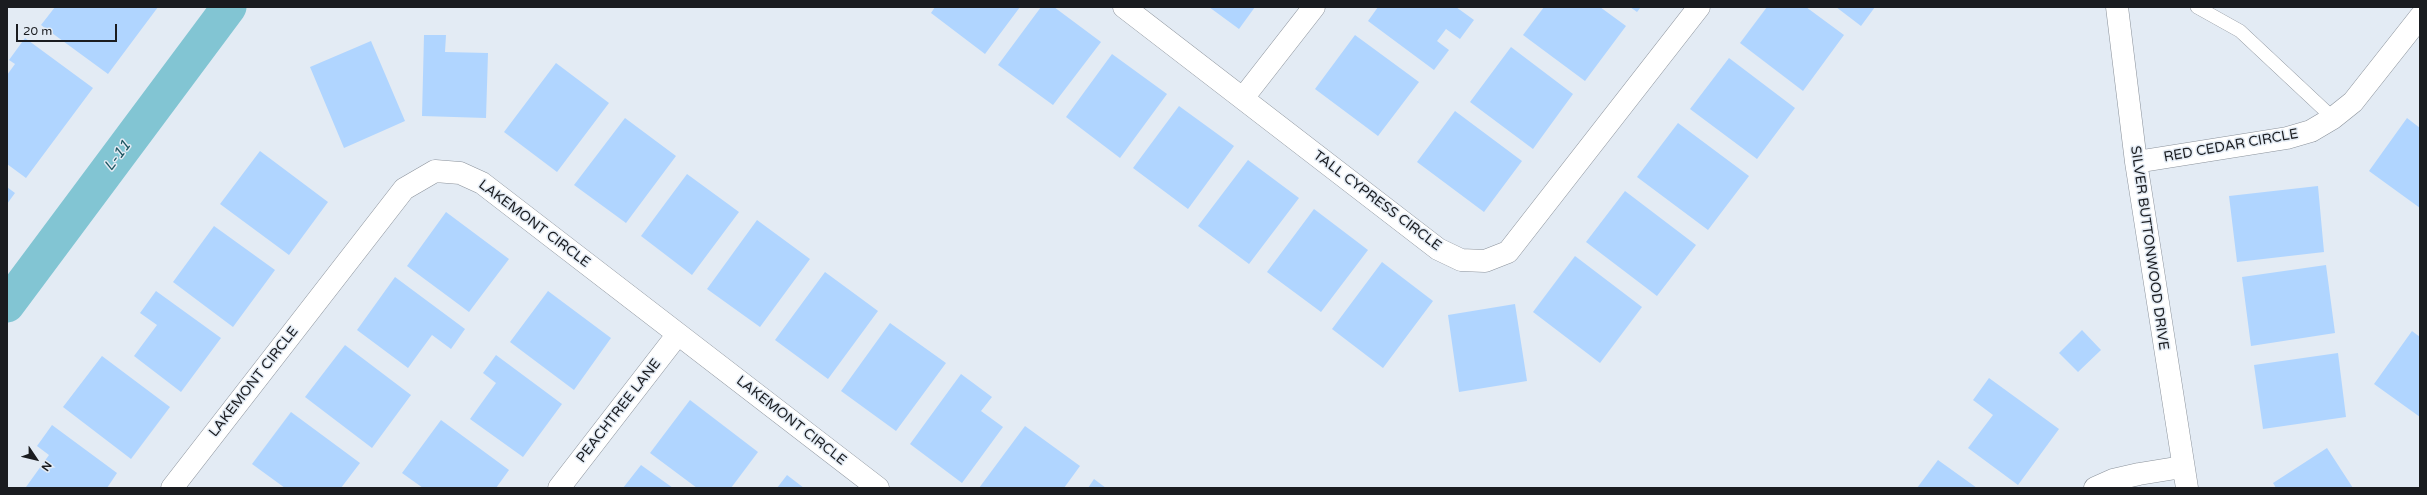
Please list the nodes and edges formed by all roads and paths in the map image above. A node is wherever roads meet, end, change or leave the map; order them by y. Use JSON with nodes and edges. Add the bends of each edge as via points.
{"nodes":[{"id":1,"x":1124,"y":7,"type":"edge"},
{"id":2,"x":1314,"y":7,"type":"edge"},
{"id":3,"x":1699,"y":7,"type":"edge"},
{"id":4,"x":2117,"y":7,"type":"edge"},
{"id":5,"x":2197,"y":7,"type":"edge"},
{"id":6,"x":2420,"y":17,"type":"edge"},
{"id":7,"x":1243,"y":98,"type":"junction"},
{"id":8,"x":2333,"y":118,"type":"junction"},
{"id":9,"x":2136,"y":162,"type":"junction"},
{"id":10,"x":678,"y":334,"type":"junction"},
{"id":11,"x":2182,"y":467,"type":"junction"},
{"id":12,"x":172,"y":488,"type":"edge"},
{"id":13,"x":559,"y":488,"type":"edge"},
{"id":14,"x":878,"y":488,"type":"edge"},
{"id":15,"x":2095,"y":488,"type":"edge"},
{"id":16,"x":2187,"y":488,"type":"edge"}],
"edges":[{"from":1,"to":7,"type":"street","name":"TALL CYPRESS CIRCLE"},
{"from":2,"to":7,"type":"street"},
{"from":3,"to":7,"type":"street","name":"TALL CYPRESS CIRCLE","via":[[1508,252],[1485,261],[1461,260],[1438,248]]},
{"from":4,"to":9,"type":"street","name":"SILVER BUTTONWOOD DRIVE"},
{"from":5,"to":8,"type":"lane","via":[[2240,31]]},
{"from":6,"to":8,"type":"street","name":"RED CEDAR CIRCLE","via":[[2370,83],[2353,102]]},
{"from":8,"to":9,"type":"street","name":"RED CEDAR CIRCLE","via":[[2311,130],[2287,138]]},
{"from":9,"to":11,"type":"street","name":"SILVER BUTTONWOOD DRIVE"},
{"from":10,"to":12,"type":"street","name":"LAKEMONT CIRCLE","via":[[482,183],[460,173],[436,171],[404,189]]},
{"from":10,"to":13,"type":"street","name":"PEACHTREE LANE"},
{"from":10,"to":14,"type":"street","name":"LAKEMONT CIRCLE"},
{"from":11,"to":15,"type":"street","via":[[2132,475]]},
{"from":11,"to":16,"type":"street","name":"SILVER BUTTONWOOD DRIVE"}]}
